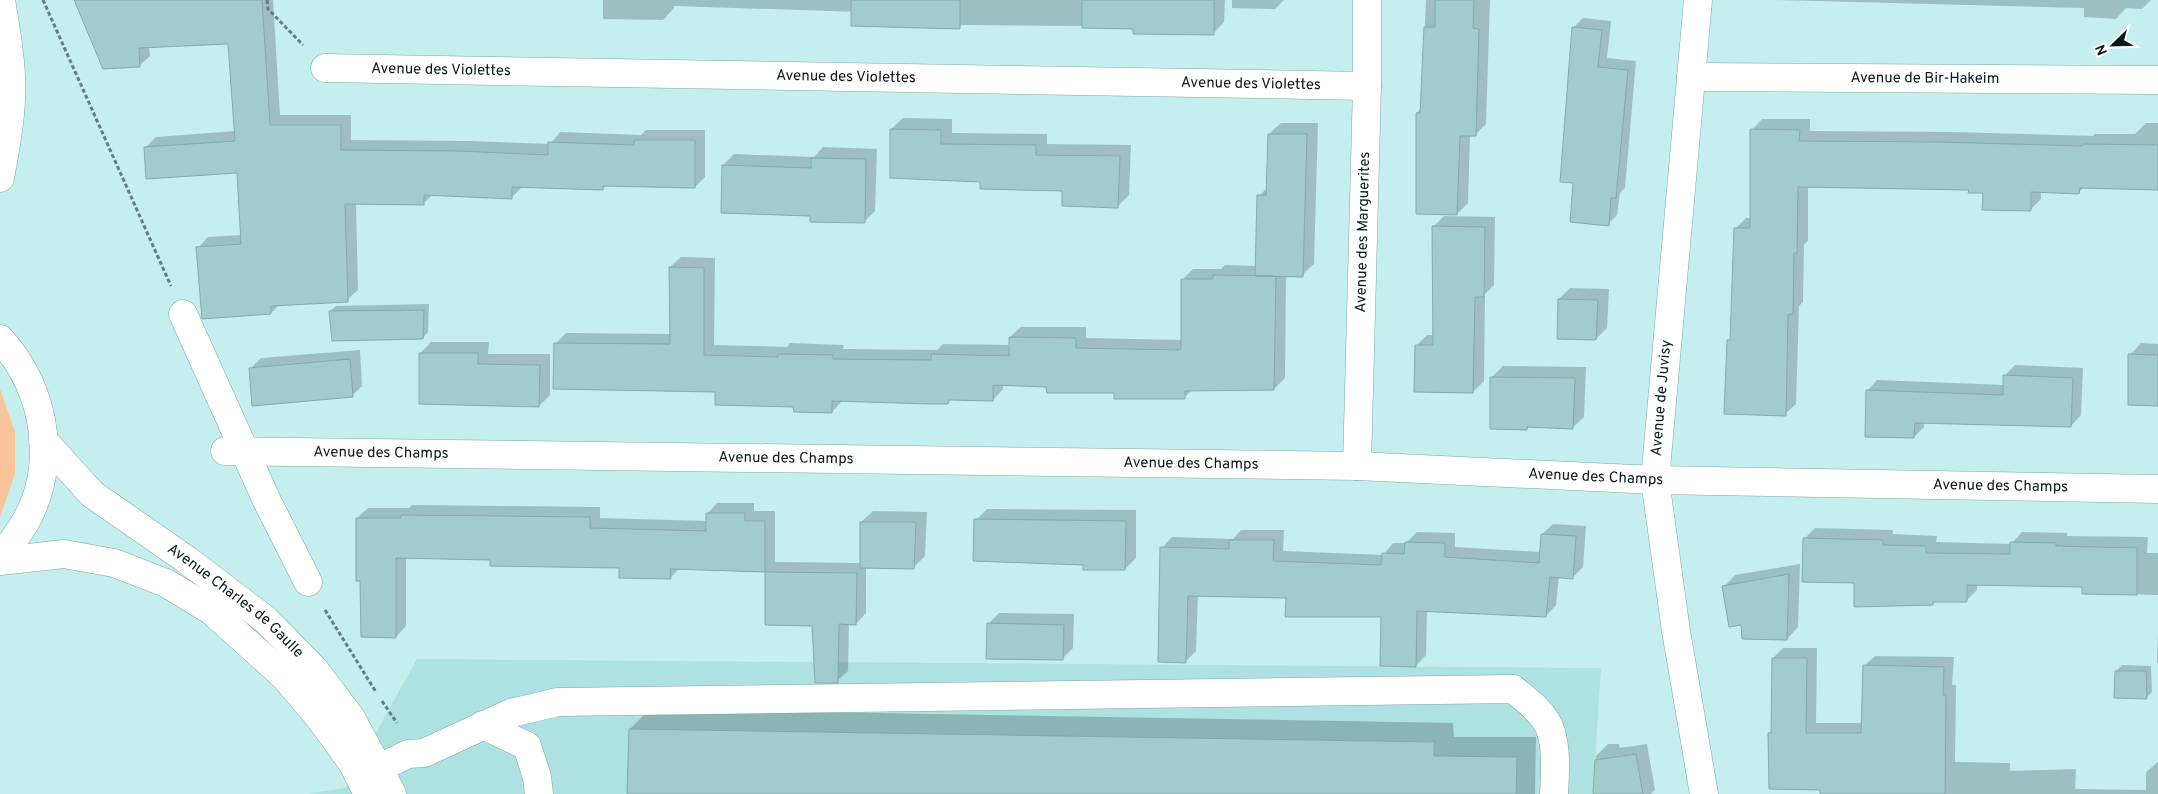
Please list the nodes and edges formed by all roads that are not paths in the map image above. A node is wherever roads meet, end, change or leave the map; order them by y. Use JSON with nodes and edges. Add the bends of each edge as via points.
{"nodes":[{"id":1,"x":1,"y":0,"type":"edge"},
{"id":2,"x":1367,"y":0,"type":"edge"},
{"id":3,"x":1698,"y":0,"type":"edge"},
{"id":4,"x":325,"y":68,"type":"road end"},
{"id":5,"x":1690,"y":77,"type":"junction"},
{"id":6,"x":2158,"y":80,"type":"edge"},
{"id":7,"x":1367,"y":86,"type":"junction"},
{"id":8,"x":5,"y":110,"type":"edge"},
{"id":9,"x":0,"y":178,"type":"edge"},
{"id":10,"x":183,"y":314,"type":"road end"},
{"id":11,"x":0,"y":339,"type":"edge"},
{"id":12,"x":43,"y":440,"type":"junction"},
{"id":13,"x":235,"y":452,"type":"junction"},
{"id":14,"x":1357,"y":466,"type":"junction"},
{"id":15,"x":1654,"y":480,"type":"junction"},
{"id":16,"x":2158,"y":489,"type":"edge"},
{"id":17,"x":0,"y":556,"type":"edge"},
{"id":18,"x":0,"y":561,"type":"edge"},
{"id":19,"x":308,"y":582,"type":"road end"},
{"id":20,"x":483,"y":725,"type":"junction"},
{"id":21,"x":379,"y":768,"type":"junction"},
{"id":22,"x":368,"y":794,"type":"edge"},
{"id":23,"x":392,"y":794,"type":"edge"},
{"id":24,"x":539,"y":794,"type":"edge"},
{"id":25,"x":1554,"y":794,"type":"edge"},
{"id":26,"x":1704,"y":794,"type":"edge"}],
"edges":[{"from":1,"to":8,"type":"street","via":[[9,46]]},
{"from":2,"to":7,"type":"street","name":"Avenue des Marguerites"},
{"from":3,"to":5,"type":"street","name":"Avenue de Juvisy"},
{"from":4,"to":7,"type":"street","name":"Avenue des Violettes"},
{"from":5,"to":6,"type":"street","name":"Avenue de Bir-Hakeim"},
{"from":5,"to":15,"type":"street","name":"Avenue de Juvisy"},
{"from":7,"to":14,"type":"street","name":"Avenue des Marguerites"},
{"from":8,"to":9,"type":"street"},
{"from":10,"to":13,"type":"street"},
{"from":11,"to":12,"type":"street","via":[[27,376],[42,419]]},
{"from":12,"to":17,"type":"street","via":[[42,474],[36,498],[27,520]]},
{"from":12,"to":21,"type":"street","name":"Avenue Charles de Gaulle","via":[[92,494],[266,620],[314,669],[351,718]]},
{"from":13,"to":14,"type":"street","name":"Avenue des Champs"},
{"from":13,"to":19,"type":"street","via":[[267,501]]},
{"from":14,"to":15,"type":"street","name":"Avenue des Champs"},
{"from":15,"to":16,"type":"street","name":"Avenue des Champs"},
{"from":15,"to":26,"type":"street","name":"Avenue de Juvisy"},
{"from":18,"to":22,"type":"street","name":"Avenue Charles de Gaulle","via":[[64,554],[114,563],[166,582],[212,611],[285,677],[353,764]]},
{"from":20,"to":21,"type":"street"},
{"from":20,"to":24,"type":"street","via":[[527,746]]},
{"from":20,"to":25,"type":"street","via":[[511,713],[558,702],[1513,689],[1547,722],[1554,746]]},
{"from":21,"to":23,"type":"street","name":"Avenue Charles de Gaulle"}]}
